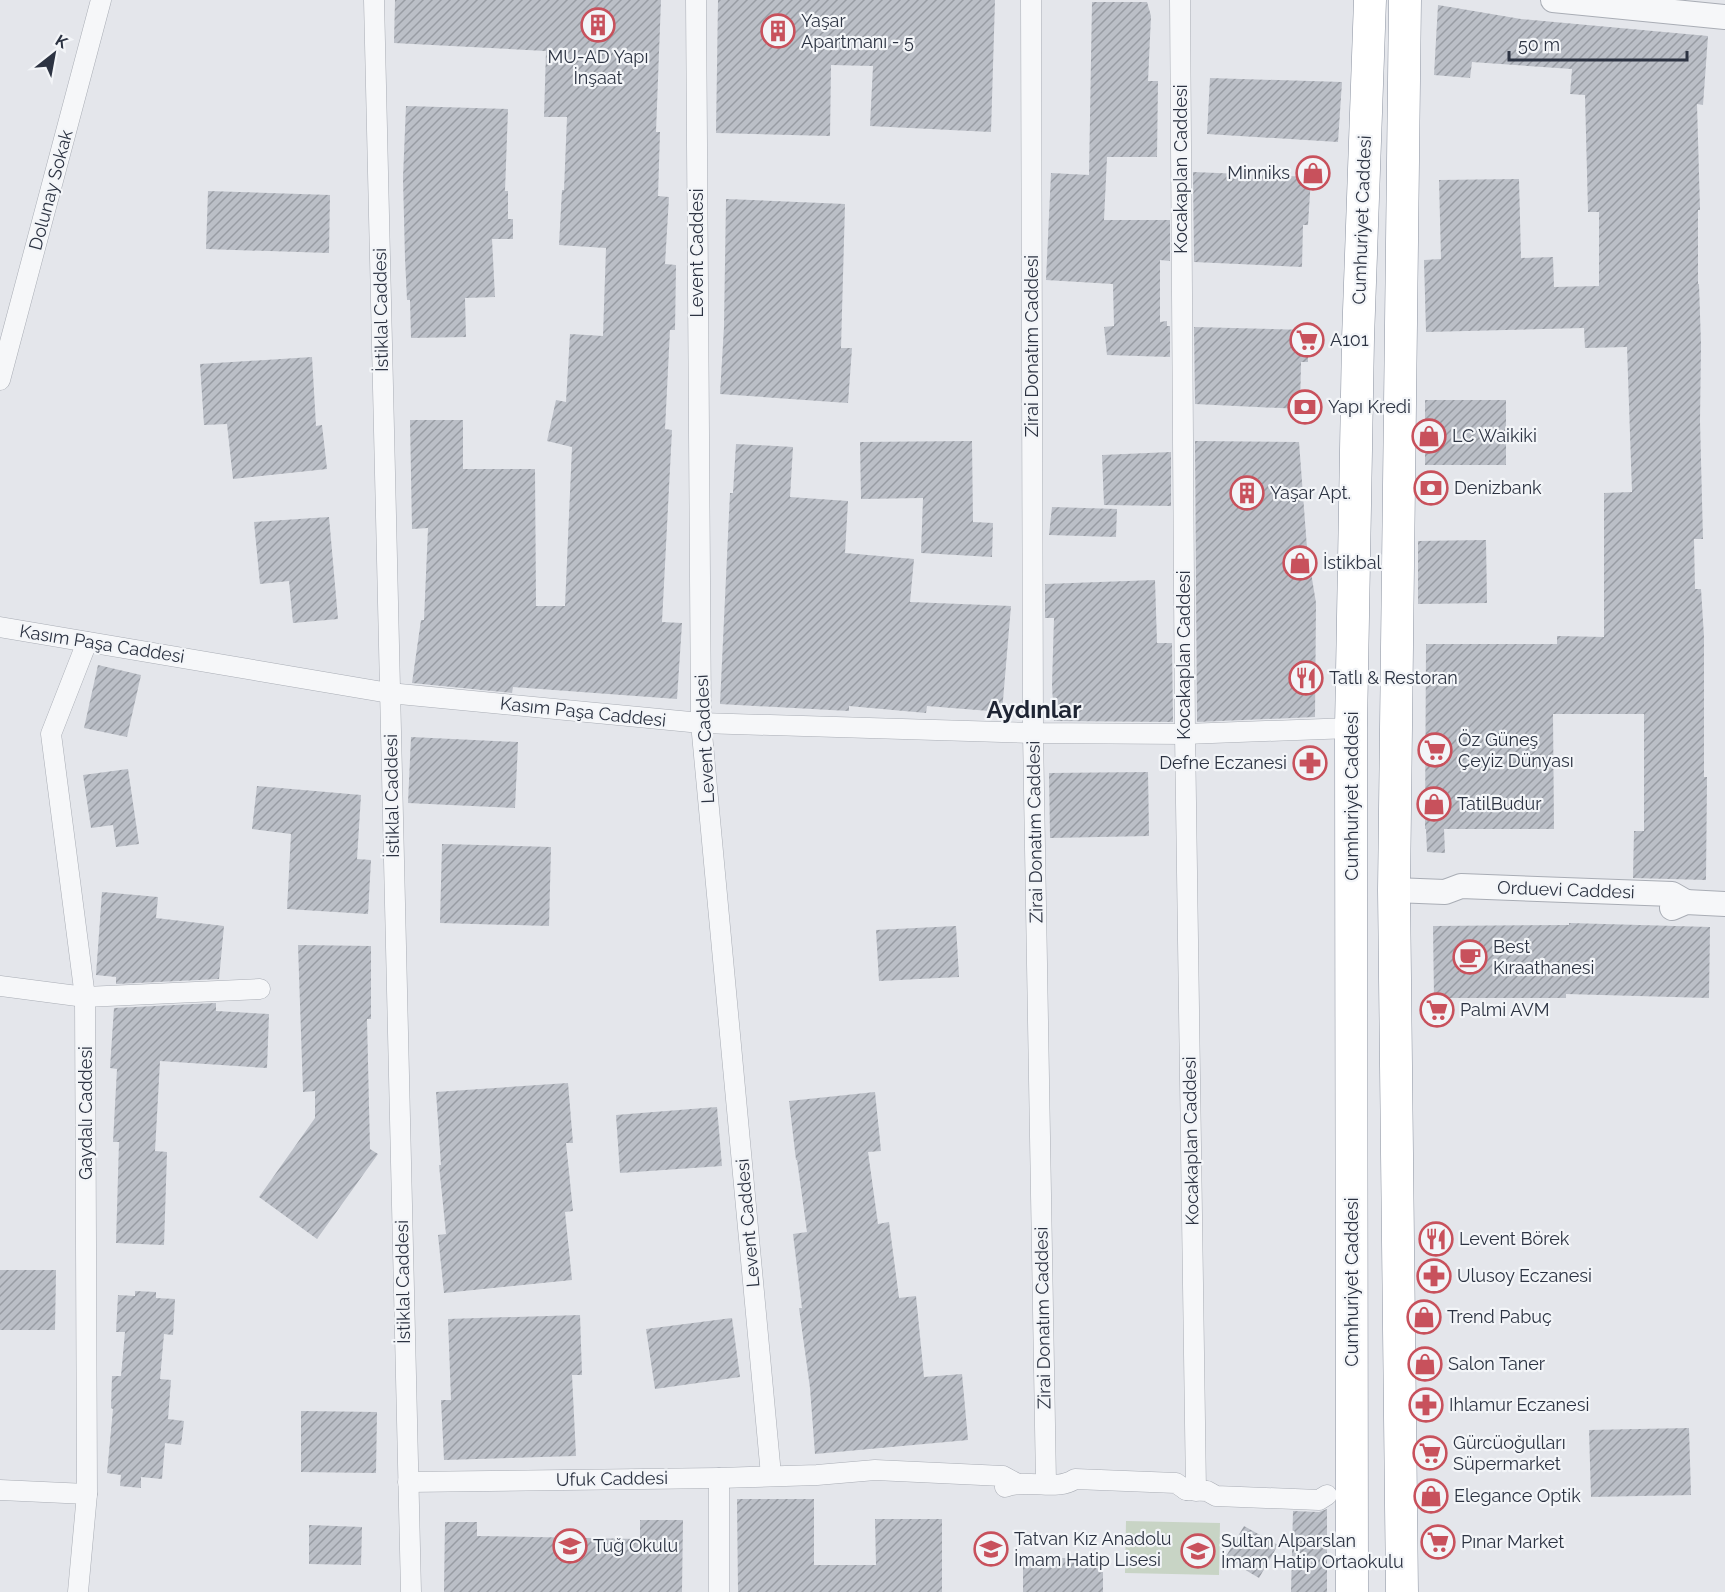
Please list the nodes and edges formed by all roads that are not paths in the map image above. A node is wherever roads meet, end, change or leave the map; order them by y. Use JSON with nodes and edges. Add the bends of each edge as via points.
{"nodes":[{"id":1,"x":101,"y":0,"type":"edge"},
{"id":2,"x":374,"y":0,"type":"edge"},
{"id":3,"x":696,"y":0,"type":"edge"},
{"id":4,"x":1031,"y":0,"type":"edge"},
{"id":5,"x":1180,"y":0,"type":"edge"},
{"id":6,"x":1370,"y":0,"type":"edge"},
{"id":7,"x":1405,"y":0,"type":"edge"},
{"id":8,"x":1553,"y":0,"type":"edge"},
{"id":9,"x":1725,"y":17,"type":"edge"},
{"id":10,"x":0,"y":380,"type":"edge"},
{"id":11,"x":0,"y":627,"type":"edge"},
{"id":12,"x":87,"y":642,"type":"junction"},
{"id":13,"x":390,"y":693,"type":"junction"},
{"id":14,"x":700,"y":723,"type":"junction"},
{"id":15,"x":1351,"y":728,"type":"junction"},
{"id":16,"x":1033,"y":733,"type":"junction"},
{"id":17,"x":1185,"y":734,"type":"junction"},
{"id":18,"x":1394,"y":890,"type":"junction"},
{"id":19,"x":1725,"y":904,"type":"edge"},
{"id":20,"x":0,"y":986,"type":"edge"},
{"id":21,"x":260,"y":989,"type":"dead end"},
{"id":22,"x":85,"y":997,"type":"junction"},
{"id":23,"x":771,"y":1475,"type":"junction"},
{"id":24,"x":719,"y":1478,"type":"junction"},
{"id":25,"x":408,"y":1482,"type":"junction"},
{"id":26,"x":1046,"y":1483,"type":"junction"},
{"id":27,"x":0,"y":1490,"type":"edge"},
{"id":28,"x":1197,"y":1491,"type":"junction"},
{"id":29,"x":87,"y":1494,"type":"junction"},
{"id":30,"x":1340,"y":1495,"type":"junction"},
{"id":31,"x":78,"y":1592,"type":"edge"},
{"id":32,"x":411,"y":1592,"type":"edge"},
{"id":33,"x":719,"y":1592,"type":"edge"},
{"id":34,"x":1352,"y":1592,"type":"edge"},
{"id":35,"x":1402,"y":1592,"type":"edge"}],
"edges":[{"from":1,"to":10,"type":"street","name":"Dolunay Sokak"},
{"from":2,"to":13,"type":"street","name":"İstiklal Caddesi"},
{"from":3,"to":14,"type":"street","name":"Levent Caddesi"},
{"from":4,"to":16,"type":"street","name":"Zirai Donatım Caddesi"},
{"from":5,"to":17,"type":"street","name":"Kocakaplan Caddesi"},
{"from":6,"to":15,"type":"highway","name":"Cumhuriyet Caddesi","via":[[1358,339]]},
{"from":7,"to":18,"type":"highway"},
{"from":8,"to":9,"type":"street"},
{"from":11,"to":12,"type":"street","name":"Kasım Paşa Caddesi"},
{"from":12,"to":13,"type":"street","name":"Kasım Paşa Caddesi"},
{"from":12,"to":22,"type":"street","name":"Gaydalı Caddesi","via":[[51,734]]},
{"from":13,"to":14,"type":"street","name":"Kasım Paşa Caddesi"},
{"from":13,"to":25,"type":"street","name":"İstiklal Caddesi"},
{"from":14,"to":16,"type":"street","name":"Kasım Paşa Caddesi"},
{"from":14,"to":23,"type":"street","name":"Levent Caddesi"},
{"from":15,"to":17,"type":"street","name":"Kasım Paşa Caddesi"},
{"from":15,"to":30,"type":"highway","name":"Cumhuriyet Caddesi"},
{"from":16,"to":17,"type":"street","name":"Kasım Paşa Caddesi"},
{"from":16,"to":26,"type":"street","name":"Zirai Donatım Caddesi"},
{"from":17,"to":28,"type":"street","name":"Kocakaplan Caddesi"},
{"from":18,"to":19,"type":"street","name":"Orduevi Caddesi","via":[[1445,892],[1461,886],[1672,894],[1686,902]]},
{"from":18,"to":35,"type":"highway"},
{"from":20,"to":22,"type":"street"},
{"from":21,"to":22,"type":"street"},
{"from":22,"to":29,"type":"street","name":"Gaydalı Caddesi"},
{"from":23,"to":24,"type":"street","name":"Ufuk Caddesi"},
{"from":23,"to":26,"type":"street","name":"Ufuk Caddesi","via":[[885,1471],[1003,1476],[1016,1482]]},
{"from":24,"to":25,"type":"street","name":"Ufuk Caddesi"},
{"from":24,"to":33,"type":"street"},
{"from":25,"to":32,"type":"street","name":"İstiklal Caddesi"},
{"from":26,"to":28,"type":"street","name":"Ufuk Caddesi","via":[[1067,1484],[1075,1479],[1176,1483]]},
{"from":27,"to":29,"type":"street"},
{"from":28,"to":30,"type":"street","name":"Ufuk Caddesi","via":[[1216,1496],[1319,1500]]},
{"from":29,"to":31,"type":"street","name":"Gaydalı Caddesi"},
{"from":30,"to":34,"type":"highway","name":"Cumhuriyet Caddesi"}]}
